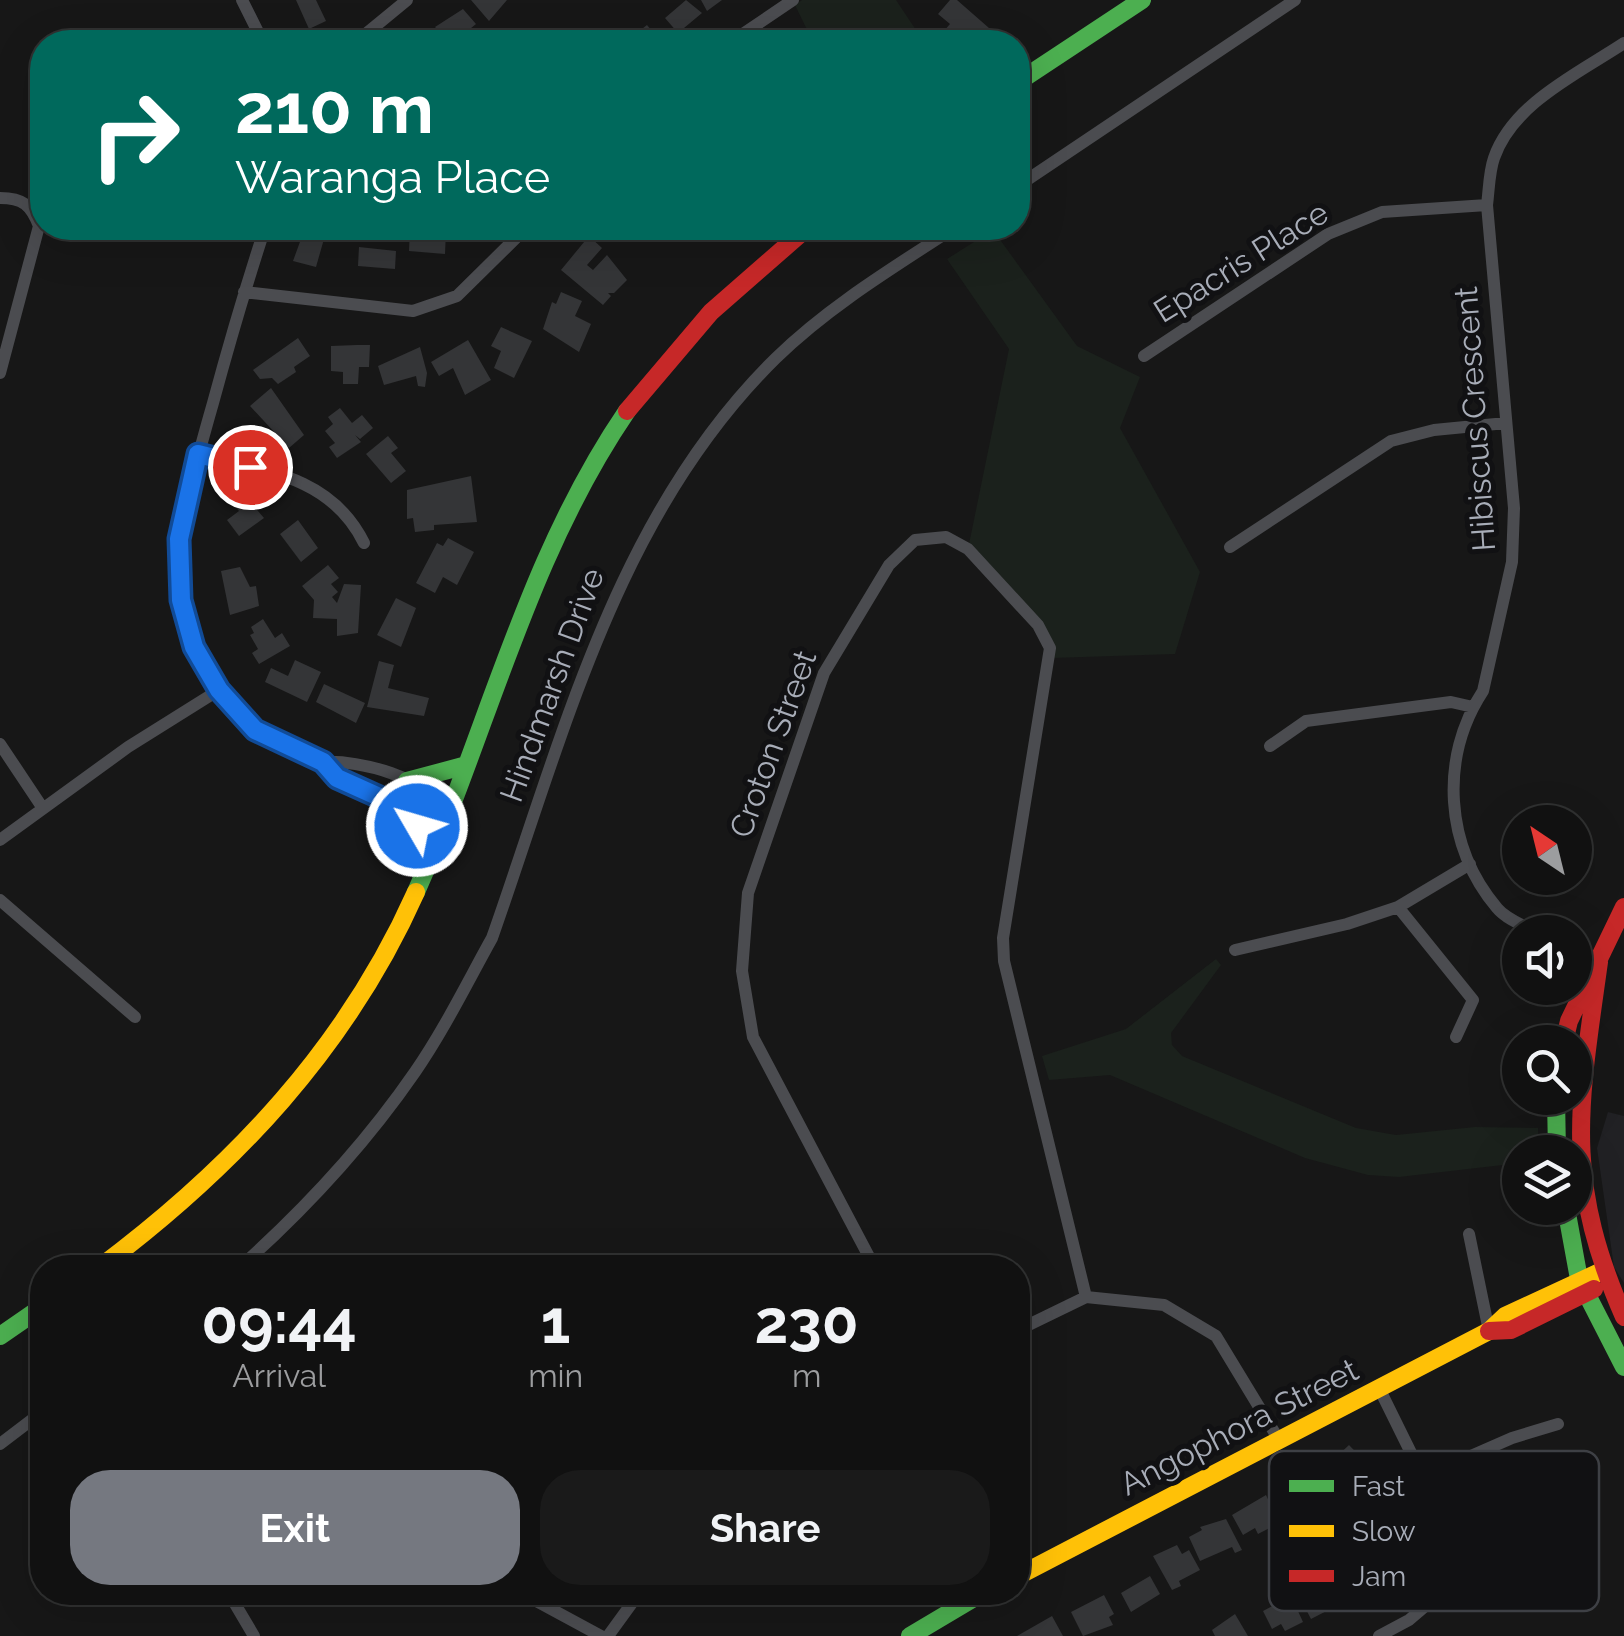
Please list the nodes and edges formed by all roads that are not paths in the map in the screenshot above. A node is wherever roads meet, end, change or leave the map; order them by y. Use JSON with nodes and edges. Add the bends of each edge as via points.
{"nodes":[{"id":1,"x":242,"y":0,"type":"edge"},
{"id":2,"x":407,"y":0,"type":"edge"},
{"id":3,"x":793,"y":0,"type":"edge"},
{"id":4,"x":1142,"y":0,"type":"edge"},
{"id":5,"x":1295,"y":0,"type":"edge"},
{"id":6,"x":257,"y":30,"type":"edge"},
{"id":7,"x":371,"y":30,"type":"edge"},
{"id":8,"x":748,"y":30,"type":"edge"},
{"id":9,"x":1624,"y":44,"type":"edge"},
{"id":10,"x":1030,"y":74,"type":"edge"},
{"id":11,"x":1030,"y":178,"type":"edge"},
{"id":12,"x":0,"y":198,"type":"edge"},
{"id":13,"x":1487,"y":205,"type":"junction"},
{"id":14,"x":30,"y":207,"type":"edge"},
{"id":15,"x":35,"y":240,"type":"edge"},
{"id":16,"x":261,"y":240,"type":"edge"},
{"id":17,"x":514,"y":240,"type":"edge"},
{"id":18,"x":793,"y":240,"type":"edge"},
{"id":19,"x":936,"y":240,"type":"edge"},
{"id":20,"x":244,"y":292,"type":"junction"},
{"id":21,"x":1144,"y":356,"type":"dead end"},
{"id":22,"x":0,"y":373,"type":"edge"},
{"id":23,"x":1506,"y":423,"type":"junction"},
{"id":24,"x":198,"y":454,"type":"junction"},
{"id":25,"x":364,"y":543,"type":"dead end"},
{"id":26,"x":1230,"y":547,"type":"dead end"},
{"id":27,"x":219,"y":690,"type":"junction"},
{"id":28,"x":1472,"y":707,"type":"junction"},
{"id":29,"x":0,"y":744,"type":"edge"},
{"id":30,"x":1270,"y":746,"type":"dead end"},
{"id":31,"x":323,"y":762,"type":"junction"},
{"id":32,"x":464,"y":766,"type":"junction"},
{"id":33,"x":407,"y":781,"type":"junction"},
{"id":34,"x":397,"y":805,"type":"junction"},
{"id":35,"x":42,"y":807,"type":"junction"},
{"id":36,"x":446,"y":813,"type":"junction"},
{"id":37,"x":0,"y":840,"type":"edge"},
{"id":38,"x":428,"y":859,"type":"junction"},
{"id":39,"x":1470,"y":864,"type":"junction"},
{"id":40,"x":0,"y":900,"type":"edge"},
{"id":41,"x":1398,"y":907,"type":"junction"},
{"id":42,"x":1624,"y":907,"type":"edge"},
{"id":43,"x":1506,"y":915,"type":"edge"},
{"id":44,"x":1235,"y":950,"type":"dead end"},
{"id":45,"x":1592,"y":959,"type":"edge"},
{"id":46,"x":1599,"y":962,"type":"junction"},
{"id":47,"x":134,"y":1017,"type":"dead end"},
{"id":48,"x":1568,"y":1025,"type":"edge"},
{"id":49,"x":1456,"y":1037,"type":"dead end"},
{"id":50,"x":1569,"y":1225,"type":"edge"},
{"id":51,"x":1469,"y":1234,"type":"dead end"},
{"id":52,"x":115,"y":1255,"type":"edge"},
{"id":53,"x":253,"y":1255,"type":"edge"},
{"id":54,"x":868,"y":1255,"type":"edge"},
{"id":55,"x":1605,"y":1277,"type":"junction"},
{"id":56,"x":1582,"y":1286,"type":"junction"},
{"id":57,"x":1086,"y":1298,"type":"junction"},
{"id":58,"x":30,"y":1315,"type":"edge"},
{"id":59,"x":1624,"y":1316,"type":"edge"},
{"id":60,"x":1030,"y":1324,"type":"edge"},
{"id":61,"x":1489,"y":1330,"type":"junction"},
{"id":62,"x":0,"y":1336,"type":"edge"},
{"id":63,"x":1624,"y":1367,"type":"edge"},
{"id":64,"x":1379,"y":1388,"type":"junction"},
{"id":65,"x":30,"y":1421,"type":"edge"},
{"id":66,"x":1558,"y":1424,"type":"dead end"},
{"id":67,"x":1279,"y":1440,"type":"junction"},
{"id":68,"x":0,"y":1444,"type":"edge"},
{"id":69,"x":1410,"y":1451,"type":"edge"},
{"id":70,"x":1482,"y":1451,"type":"edge"},
{"id":71,"x":1030,"y":1570,"type":"edge"},
{"id":72,"x":236,"y":1605,"type":"edge"},
{"id":73,"x":545,"y":1605,"type":"edge"},
{"id":74,"x":629,"y":1605,"type":"edge"},
{"id":75,"x":962,"y":1605,"type":"edge"},
{"id":76,"x":1420,"y":1611,"type":"edge"},
{"id":77,"x":254,"y":1636,"type":"edge"},
{"id":78,"x":604,"y":1636,"type":"edge"},
{"id":79,"x":910,"y":1636,"type":"edge"},
{"id":80,"x":1379,"y":1636,"type":"edge"}],
"edges":[{"from":1,"to":6,"type":"street"},
{"from":2,"to":7,"type":"street"},
{"from":3,"to":8,"type":"street"},
{"from":4,"to":10,"type":"main road"},
{"from":5,"to":11,"type":"street"},
{"from":9,"to":13,"type":"street","name":"Hibiscus Crescent","via":[[1512,126],[1494,158]]},
{"from":12,"to":14,"type":"street","via":[[18,198]]},
{"from":13,"to":21,"type":"street","name":"Epacris Place","via":[[1382,212],[1328,234]]},
{"from":13,"to":23,"type":"street","name":"Hibiscus Crescent"},
{"from":15,"to":22,"type":"street"},
{"from":16,"to":20,"type":"street"},
{"from":17,"to":20,"type":"street","via":[[456,296],[413,311]]},
{"from":18,"to":32,"type":"main road","name":"Hindmarsh Drive","via":[[713,308],[620,420],[550,545]]},
{"from":19,"to":53,"type":"street","name":"Hindmarsh Drive","via":[[777,357],[687,462],[611,603],[492,938],[414,1073],[310,1200]]},
{"from":20,"to":24,"type":"street"},
{"from":23,"to":26,"type":"street","via":[[1391,441]]},
{"from":23,"to":28,"type":"street","name":"Hibiscus Crescent","via":[[1512,562],[1483,691]]},
{"from":24,"to":25,"type":"street","via":[[302,480],[353,521]]},
{"from":24,"to":27,"type":"street","via":[[179,539],[181,600],[194,647]]},
{"from":27,"to":31,"type":"street","via":[[255,730]]},
{"from":27,"to":35,"type":"street"},
{"from":28,"to":30,"type":"street","via":[[1451,702],[1306,721]]},
{"from":28,"to":39,"type":"street","name":"Hibiscus Crescent","via":[[1452,805],[1455,834]]},
{"from":29,"to":35,"type":"street"},
{"from":31,"to":33,"type":"street","via":[[345,760]]},
{"from":31,"to":34,"type":"street","via":[[337,778]]},
{"from":32,"to":33,"type":"main road"},
{"from":32,"to":36,"type":"main road","name":"Hindmarsh Drive"},
{"from":33,"to":36,"type":"street","via":[[438,797]]},
{"from":34,"to":36,"type":"street"},
{"from":34,"to":38,"type":"main road","via":[[417,826]]},
{"from":35,"to":37,"type":"street"},
{"from":36,"to":38,"type":"main road","name":"Hindmarsh Drive"},
{"from":38,"to":52,"type":"main road","name":"Hindmarsh Drive","via":[[395,939],[315,1060],[212,1174]]},
{"from":39,"to":41,"type":"street"},
{"from":39,"to":43,"type":"street","name":"Hibiscus Crescent"},
{"from":40,"to":47,"type":"street"},
{"from":41,"to":44,"type":"street"},
{"from":41,"to":49,"type":"street","via":[[1473,1000]]},
{"from":42,"to":46,"type":"main road"},
{"from":45,"to":46,"type":"street"},
{"from":46,"to":48,"type":"main road"},
{"from":46,"to":55,"type":"main road","via":[[1578,1131]]},
{"from":50,"to":56,"type":"main road"},
{"from":51,"to":61,"type":"street"},
{"from":54,"to":57,"type":"street","name":"Croton Street","via":[[752,1037],[742,971],[748,893],[824,673],[889,566],[916,540],[946,537],[968,549],[1050,648],[1004,961]]},
{"from":55,"to":56,"type":"main road","name":"Angophora Street"},
{"from":55,"to":59,"type":"main road"},
{"from":56,"to":61,"type":"main road","name":"Angophora Street","via":[[1505,1316]]},
{"from":56,"to":63,"type":"main road"},
{"from":57,"to":60,"type":"street"},
{"from":57,"to":67,"type":"street","via":[[1164,1305],[1216,1336]]},
{"from":58,"to":62,"type":"main road"},
{"from":61,"to":64,"type":"main road","name":"Angophora Street"},
{"from":64,"to":67,"type":"main road","name":"Angophora Street"},
{"from":64,"to":69,"type":"street"},
{"from":65,"to":68,"type":"street"},
{"from":66,"to":70,"type":"street"},
{"from":67,"to":71,"type":"main road","name":"Angophora Street"},
{"from":72,"to":77,"type":"street"},
{"from":73,"to":78,"type":"street"},
{"from":74,"to":78,"type":"street"},
{"from":75,"to":79,"type":"main road"},
{"from":76,"to":80,"type":"street"}]}
